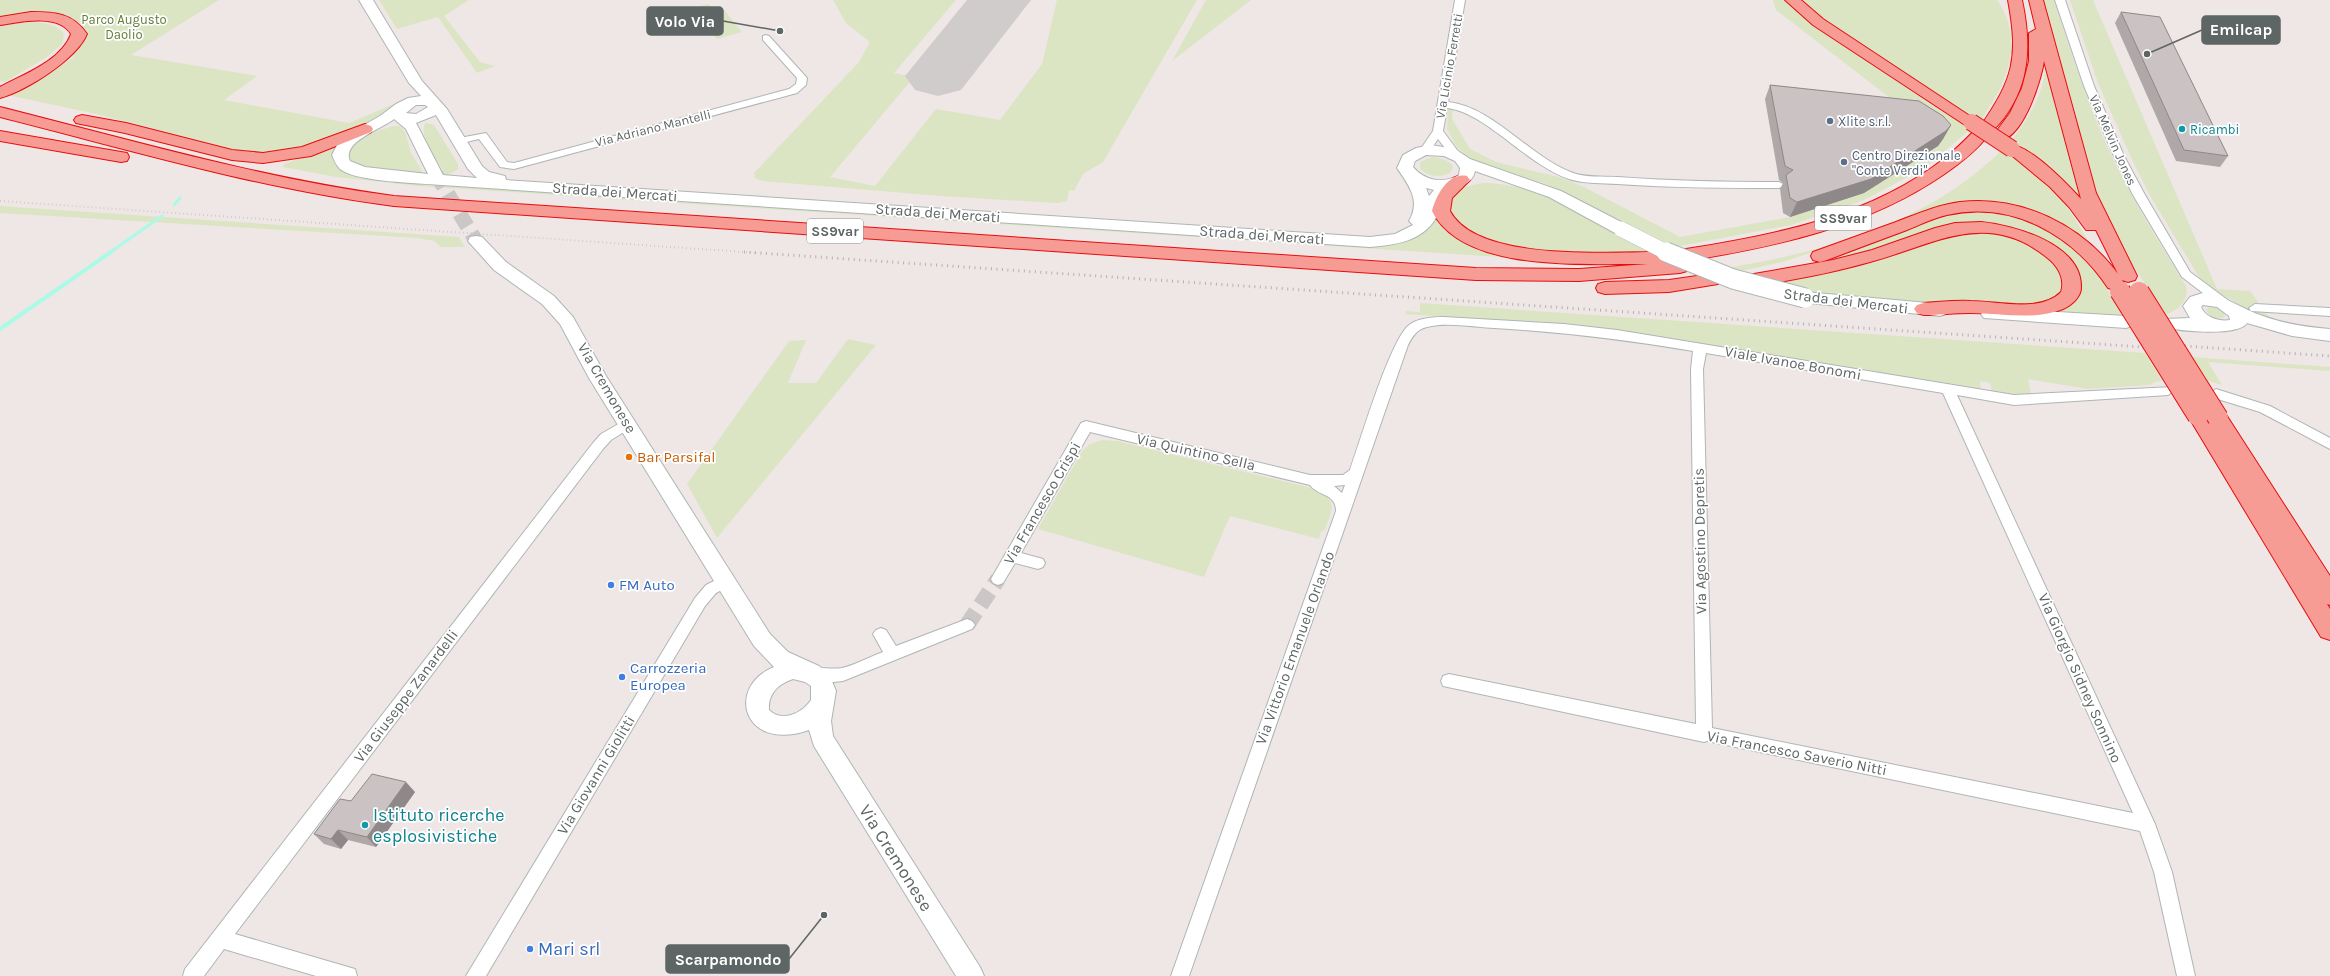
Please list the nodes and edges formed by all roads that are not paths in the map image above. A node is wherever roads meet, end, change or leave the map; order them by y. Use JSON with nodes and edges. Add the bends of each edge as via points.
{"nodes":[{"id":1,"x":366,"y":0,"type":"edge"},
{"id":2,"x":1460,"y":0,"type":"edge"},
{"id":3,"x":1792,"y":0,"type":"edge"},
{"id":4,"x":2002,"y":0,"type":"edge"},
{"id":5,"x":2015,"y":0,"type":"edge"},
{"id":6,"x":2029,"y":0,"type":"edge"},
{"id":7,"x":2036,"y":0,"type":"edge"},
{"id":8,"x":2060,"y":0,"type":"edge"},
{"id":9,"x":0,"y":21,"type":"edge"},
{"id":10,"x":0,"y":24,"type":"edge"},
{"id":11,"x":766,"y":38,"type":"dead end"},
{"id":12,"x":2021,"y":60,"type":"junction"},
{"id":13,"x":416,"y":83,"type":"junction"},
{"id":14,"x":0,"y":87,"type":"edge"},
{"id":15,"x":0,"y":93,"type":"edge"},
{"id":16,"x":0,"y":101,"type":"edge"},
{"id":17,"x":1443,"y":104,"type":"junction"},
{"id":18,"x":432,"y":109,"type":"junction"},
{"id":19,"x":401,"y":110,"type":"junction"},
{"id":20,"x":0,"y":112,"type":"edge"},
{"id":21,"x":75,"y":119,"type":"junction"},
{"id":22,"x":365,"y":129,"type":"junction"},
{"id":23,"x":1438,"y":131,"type":"junction"},
{"id":24,"x":1987,"y":133,"type":"junction"},
{"id":25,"x":0,"y":136,"type":"edge"},
{"id":26,"x":455,"y":136,"type":"junction"},
{"id":27,"x":418,"y":138,"type":"junction"},
{"id":28,"x":1425,"y":150,"type":"junction"},
{"id":29,"x":1460,"y":159,"type":"junction"},
{"id":30,"x":1409,"y":174,"type":"junction"},
{"id":31,"x":439,"y":177,"type":"junction"},
{"id":32,"x":266,"y":182,"type":"junction"},
{"id":33,"x":1458,"y":182,"type":"junction"},
{"id":34,"x":1518,"y":182,"type":"junction"},
{"id":35,"x":1779,"y":185,"type":"dead end"},
{"id":36,"x":476,"y":240,"type":"tunnel mouth"},
{"id":37,"x":1365,"y":266,"type":"junction"},
{"id":38,"x":2184,"y":272,"type":"junction"},
{"id":39,"x":2125,"y":286,"type":"junction"},
{"id":40,"x":2194,"y":304,"type":"junction"},
{"id":41,"x":2228,"y":306,"type":"junction"},
{"id":42,"x":2255,"y":308,"type":"dead end"},
{"id":43,"x":1924,"y":309,"type":"junction"},
{"id":44,"x":2330,"y":312,"type":"edge"},
{"id":45,"x":2126,"y":322,"type":"dead end"},
{"id":46,"x":1418,"y":324,"type":"joint"},
{"id":47,"x":2224,"y":326,"type":"junction"},
{"id":48,"x":2301,"y":333,"type":"junction"},
{"id":49,"x":2330,"y":335,"type":"edge"},
{"id":50,"x":1700,"y":347,"type":"junction"},
{"id":51,"x":1948,"y":389,"type":"junction"},
{"id":52,"x":2168,"y":390,"type":"dead end"},
{"id":53,"x":2216,"y":394,"type":"dead end"},
{"id":54,"x":2208,"y":417,"type":"junction"},
{"id":55,"x":627,"y":424,"type":"junction"},
{"id":56,"x":1086,"y":426,"type":"joint"},
{"id":57,"x":2330,"y":444,"type":"edge"},
{"id":58,"x":1358,"y":469,"type":"junction"},
{"id":59,"x":1307,"y":479,"type":"junction"},
{"id":60,"x":1342,"y":515,"type":"junction"},
{"id":61,"x":1012,"y":556,"type":"junction"},
{"id":62,"x":1038,"y":563,"type":"dead end"},
{"id":63,"x":998,"y":579,"type":"tunnel mouth"},
{"id":64,"x":726,"y":581,"type":"junction"},
{"id":65,"x":2330,"y":596,"type":"edge"},
{"id":66,"x":967,"y":625,"type":"tunnel mouth"},
{"id":67,"x":2330,"y":630,"type":"edge"},
{"id":68,"x":881,"y":634,"type":"dead end"},
{"id":69,"x":762,"y":640,"type":"junction"},
{"id":70,"x":892,"y":654,"type":"junction"},
{"id":71,"x":808,"y":672,"type":"junction"},
{"id":72,"x":843,"y":674,"type":"junction"},
{"id":73,"x":1449,"y":681,"type":"dead end"},
{"id":74,"x":759,"y":694,"type":"junction"},
{"id":75,"x":823,"y":701,"type":"junction"},
{"id":76,"x":783,"y":727,"type":"junction"},
{"id":77,"x":1704,"y":735,"type":"junction"},
{"id":78,"x":822,"y":739,"type":"junction"},
{"id":79,"x":2146,"y":824,"type":"junction"},
{"id":80,"x":221,"y":939,"type":"junction"},
{"id":81,"x":192,"y":976,"type":"edge"},
{"id":82,"x":348,"y":976,"type":"edge"},
{"id":83,"x":475,"y":976,"type":"edge"},
{"id":84,"x":971,"y":976,"type":"edge"},
{"id":85,"x":1180,"y":976,"type":"edge"},
{"id":86,"x":2186,"y":976,"type":"edge"}],
"edges":[{"from":1,"to":13,"type":"street"},
{"from":2,"to":17,"type":"street","name":"Via Licinio Ferretti"},
{"from":3,"to":24,"type":"highway","via":[[1812,18]]},
{"from":4,"to":12,"type":"highway","via":[[2012,20]]},
{"from":5,"to":12,"type":"highway","number":"SS9var","via":[[2021,30]]},
{"from":6,"to":24,"type":"highway","number":"SS9var","via":[[2037,35],[2035,71],[2022,107]]},
{"from":7,"to":39,"type":"highway","via":[[2086,188],[2096,214],[2119,256]]},
{"from":8,"to":38,"type":"street","name":"Via Melvin Jones","via":[[2087,81],[2119,156],[2150,216]]},
{"from":9,"to":15,"type":"highway","via":[[34,17],[53,18],[70,23],[77,28],[78,34],[76,42],[65,54]]},
{"from":10,"to":14,"type":"highway","via":[[27,20],[49,22],[63,27],[69,36],[67,44],[57,53]]},
{"from":11,"to":26,"type":"street","name":"Via Adriano Mantelli","via":[[802,78],[801,84],[793,91],[514,166],[504,164],[482,135]]},
{"from":12,"to":24,"type":"highway","number":"SS9var","via":[[2009,96]]},
{"from":13,"to":18,"type":"street"},
{"from":13,"to":19,"type":"street","via":[[414,96]]},
{"from":16,"to":21,"type":"highway","number":"SS9var"},
{"from":17,"to":23,"type":"street","name":"Via Licinio Ferretti"},
{"from":17,"to":35,"type":"street","via":[[1459,106],[1474,113],[1547,166],[1573,177],[1670,185]]},
{"from":18,"to":19,"type":"street","via":[[421,100]]},
{"from":18,"to":26,"type":"street","name":"Strada dei Mercati"},
{"from":18,"to":27,"type":"street","via":[[420,123]]},
{"from":19,"to":22,"type":"street","name":"Strada dei Mercati"},
{"from":19,"to":27,"type":"street"},
{"from":20,"to":32,"type":"highway","number":"SS9var"},
{"from":21,"to":22,"type":"highway","via":[[126,128],[232,155],[257,158],[283,157],[305,152]]},
{"from":21,"to":33,"type":"highway","number":"SS9var","via":[[277,172],[336,183],[402,191],[1474,263],[1576,264],[1661,258],[1541,258],[1509,253],[1488,246],[1458,230],[1441,211],[1444,197]]},
{"from":22,"to":31,"type":"street","name":"Strada dei Mercati","via":[[342,148],[340,158],[347,166],[372,173]]},
{"from":23,"to":28,"type":"street"},
{"from":23,"to":29,"type":"street"},
{"from":24,"to":37,"type":"highway","number":"SS9var","via":[[1929,176],[1860,211],[1780,237],[1683,261],[1605,274],[1528,276]]},
{"from":24,"to":37,"type":"highway","number":"SS9var","via":[[1970,165],[1946,183],[1910,203],[1877,219],[1689,284],[1624,288],[1572,286],[1442,277]]},
{"from":24,"to":39,"type":"highway","bridge":true,"via":[[2046,174],[2067,195],[2106,263]]},
{"from":25,"to":32,"type":"highway"},
{"from":26,"to":30,"type":"street","name":"Strada dei Mercati","via":[[478,172],[490,178],[510,181],[1364,237],[1398,232],[1409,227],[1420,217],[1424,206],[1422,198]]},
{"from":26,"to":31,"type":"street","via":[[454,144],[465,167],[456,176]]},
{"from":27,"to":31,"type":"street"},
{"from":28,"to":29,"type":"street","name":"Strada dei Mercati","via":[[1435,150]]},
{"from":28,"to":30,"type":"street","via":[[1416,152],[1406,162]]},
{"from":29,"to":33,"type":"street","via":[[1468,172]]},
{"from":29,"to":34,"type":"street","name":"Strada dei Mercati"},
{"from":30,"to":33,"type":"street","name":"Strada dei Mercati","via":[[1424,183],[1439,185]]},
{"from":31,"to":33,"type":"street","name":"Strada dei Mercati","via":[[1370,242],[1394,239],[1417,229],[1428,218],[1438,194],[1445,187]]},
{"from":32,"to":37,"type":"highway","number":"SS9var","via":[[411,202]]},
{"from":33,"to":34,"type":"street","name":"Strada dei Mercati"},
{"from":34,"to":43,"type":"street","name":"Strada dei Mercati","bridge":true,"via":[[1555,194],[1673,256],[1712,273],[1758,288],[1805,298]]},
{"from":36,"to":55,"type":"street","name":"Via Cremonese","via":[[492,259],[548,300],[563,316]]},
{"from":38,"to":40,"type":"street","name":"Via Melvin Jones"},
{"from":38,"to":41,"type":"street","name":"Via Melvin Jones"},
{"from":39,"to":43,"type":"highway","via":[[2090,252],[2063,232],[2017,213],[1980,207],[1961,207],[1941,212],[1816,258],[1746,278],[1828,267],[1891,250],[1948,230],[1974,227],[2004,231],[2039,244],[2063,263],[2072,280],[2069,295],[2057,304],[2045,308]]},
{"from":39,"to":54,"type":"highway","bridge":true},
{"from":40,"to":41,"type":"street","via":[[2208,300]]},
{"from":40,"to":47,"type":"street","via":[[2194,312],[2202,318]]},
{"from":40,"to":47,"type":"street","via":[[2169,320]]},
{"from":41,"to":47,"type":"street","via":[[2237,314],[2239,321]]},
{"from":41,"to":48,"type":"street","via":[[2266,325]]},
{"from":42,"to":44,"type":"street"},
{"from":43,"to":45,"type":"street","name":"Strada dei Mercati"},
{"from":46,"to":50,"type":"street","name":"Viale Ivanoe Bonomi","via":[[1437,321],[1571,329]]},
{"from":46,"to":58,"type":"street","name":"Via Vittorio Emanuele Orlando","via":[[1410,330],[1403,342]]},
{"from":47,"to":48,"type":"street","via":[[2276,333]]},
{"from":48,"to":49,"type":"street"},
{"from":50,"to":51,"type":"street","name":"Viale Ivanoe Bonomi"},
{"from":50,"to":77,"type":"street","name":"Via Agostino Depretis","via":[[1697,369]]},
{"from":51,"to":52,"type":"street","name":"Viale Ivanoe Bonomi","via":[[2028,400]]},
{"from":51,"to":79,"type":"street","name":"Via Giorgio Sidney Sonnino"},
{"from":53,"to":57,"type":"street","via":[[2265,409]]},
{"from":54,"to":65,"type":"highway"},
{"from":54,"to":67,"type":"highway"},
{"from":55,"to":64,"type":"street","name":"Via Cremonese"},
{"from":55,"to":80,"type":"street","name":"Via Giuseppe Zanardelli","via":[[606,437],[598,446]]},
{"from":56,"to":59,"type":"street","name":"Via Quintino Sella"},
{"from":56,"to":61,"type":"street","name":"Via Francesco Crispi"},
{"from":58,"to":59,"type":"street","name":"Via Quintino Sella","via":[[1353,476],[1343,480]]},
{"from":58,"to":60,"type":"street","name":"Via Vittorio Emanuele Orlando"},
{"from":59,"to":60,"type":"street","name":"Via Quintino Sella","via":[[1336,494],[1343,504]]},
{"from":60,"to":85,"type":"street","name":"Via Vittorio Emanuele Orlando"},
{"from":61,"to":62,"type":"street"},
{"from":61,"to":63,"type":"street","name":"Via Francesco Crispi"},
{"from":64,"to":69,"type":"street","name":"Via Cremonese"},
{"from":64,"to":83,"type":"street","name":"Via Giovanni Giolitti","via":[[711,589],[700,602]]},
{"from":66,"to":70,"type":"street"},
{"from":68,"to":70,"type":"street"},
{"from":69,"to":71,"type":"street","name":"Via Cremonese","via":[[773,656]]},
{"from":69,"to":74,"type":"street","via":[[763,666]]},
{"from":70,"to":72,"type":"street"},
{"from":71,"to":72,"type":"street","via":[[824,676]]},
{"from":71,"to":74,"type":"street","via":[[793,670],[772,678]]},
{"from":71,"to":75,"type":"street","via":[[820,679],[824,687]]},
{"from":72,"to":75,"type":"street","via":[[831,686]]},
{"from":73,"to":77,"type":"street","name":"Via Francesco Saverio Nitti"},
{"from":74,"to":76,"type":"street","via":[[758,713],[772,725]]},
{"from":75,"to":76,"type":"street","via":[[806,722]]},
{"from":75,"to":78,"type":"street","via":[[820,721]]},
{"from":76,"to":78,"type":"street"},
{"from":77,"to":79,"type":"street","name":"Via Francesco Saverio Nitti"},
{"from":78,"to":84,"type":"street","name":"Via Cremonese"},
{"from":79,"to":86,"type":"street","name":"Via Giorgio Sidney Sonnino","via":[[2163,872]]},
{"from":80,"to":81,"type":"street","name":"Via Giuseppe Zanardelli"},
{"from":80,"to":82,"type":"street"}]}
